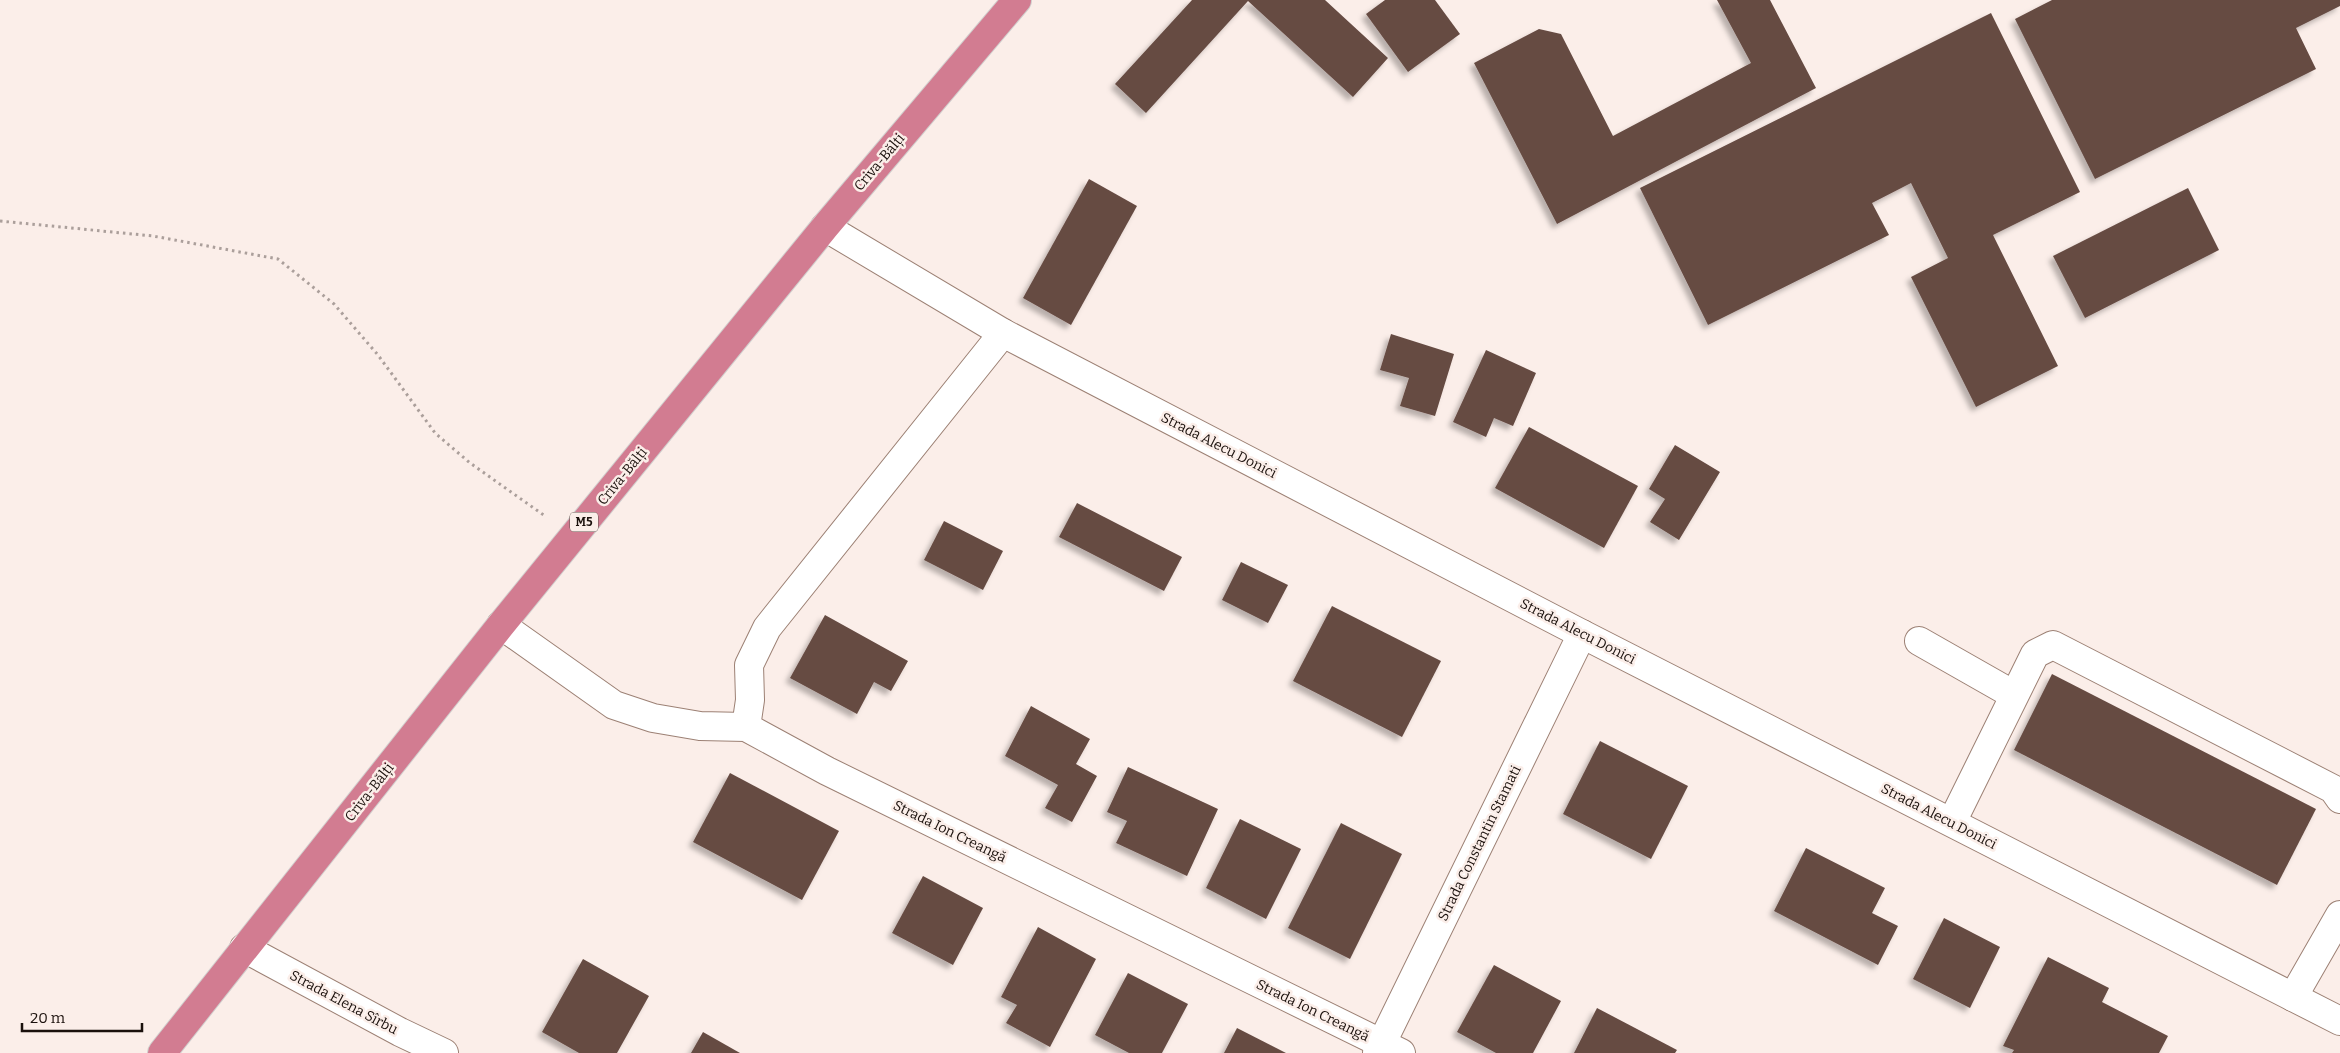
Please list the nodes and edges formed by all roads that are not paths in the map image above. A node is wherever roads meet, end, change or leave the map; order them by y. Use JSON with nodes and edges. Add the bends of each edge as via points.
{"nodes":[{"id":1,"x":1017,"y":0,"type":"edge"},
{"id":2,"x":825,"y":227,"type":"junction"},
{"id":3,"x":1003,"y":333,"type":"junction"},
{"id":4,"x":501,"y":625,"type":"junction"},
{"id":5,"x":1582,"y":634,"type":"junction"},
{"id":6,"x":1920,"y":641,"type":"dead end"},
{"id":7,"x":2014,"y":695,"type":"junction"},
{"id":8,"x":746,"y":727,"type":"junction"},
{"id":9,"x":2340,"y":799,"type":"edge"},
{"id":10,"x":1952,"y":822,"type":"junction"},
{"id":11,"x":2340,"y":915,"type":"edge"},
{"id":12,"x":244,"y":948,"type":"junction"},
{"id":13,"x":2294,"y":997,"type":"junction"},
{"id":14,"x":2340,"y":1021,"type":"edge"},
{"id":15,"x":1386,"y":1050,"type":"edge"},
{"id":16,"x":162,"y":1053,"type":"edge"},
{"id":17,"x":444,"y":1053,"type":"edge"}],
"edges":[{"from":1,"to":2,"type":"highway","name":"Criva-Bălți","number":"M5"},
{"from":2,"to":3,"type":"street","name":"Strada Alecu Donici"},
{"from":2,"to":4,"type":"highway","name":"Criva-Bălți","number":"M5"},
{"from":3,"to":5,"type":"street","name":"Strada Alecu Donici"},
{"from":3,"to":8,"type":"street","via":[[767,628],[749,665],[750,700]]},
{"from":4,"to":8,"type":"street","name":"Strada Ion Creangă","via":[[614,705],[653,718],[700,726]]},
{"from":4,"to":12,"type":"highway","name":"Criva-Bălți","number":"M5"},
{"from":5,"to":10,"type":"street","name":"Strada Alecu Donici"},
{"from":5,"to":15,"type":"street","name":"Strada Constantin Stamati"},
{"from":6,"to":7,"type":"street"},
{"from":7,"to":9,"type":"street","via":[[2035,654],[2053,645],[2334,788]]},
{"from":7,"to":10,"type":"street"},
{"from":8,"to":15,"type":"street","name":"Strada Ion Creangă","via":[[827,771]]},
{"from":10,"to":13,"type":"street","name":"Strada Alecu Donici"},
{"from":11,"to":13,"type":"street"},
{"from":12,"to":16,"type":"highway","name":"Criva-Bălți","number":"M5"},
{"from":12,"to":17,"type":"street","name":"Strada Elena Sîrbu"},
{"from":13,"to":14,"type":"street","name":"Strada Alecu Donici"}]}
